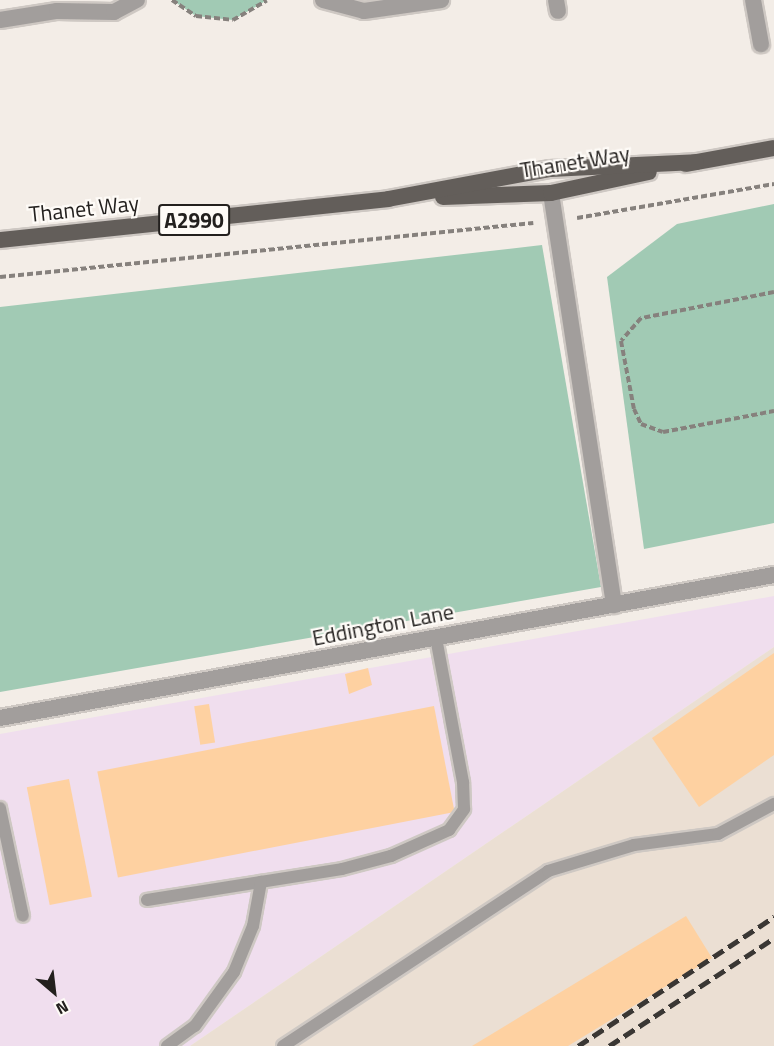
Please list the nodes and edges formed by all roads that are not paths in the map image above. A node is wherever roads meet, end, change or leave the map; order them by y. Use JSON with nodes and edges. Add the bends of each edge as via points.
{"nodes":[{"id":1,"x":137,"y":0,"type":"edge"},
{"id":2,"x":323,"y":0,"type":"edge"},
{"id":3,"x":441,"y":0,"type":"edge"},
{"id":4,"x":753,"y":0,"type":"edge"},
{"id":5,"x":0,"y":20,"type":"edge"},
{"id":6,"x":768,"y":42,"type":"edge"},
{"id":7,"x":774,"y":148,"type":"edge"},
{"id":8,"x":696,"y":162,"type":"junction"},
{"id":9,"x":551,"y":193,"type":"junction"},
{"id":10,"x":388,"y":199,"type":"junction"},
{"id":11,"x":0,"y":240,"type":"edge"},
{"id":12,"x":774,"y":575,"type":"edge"},
{"id":13,"x":614,"y":605,"type":"junction"},
{"id":14,"x":436,"y":638,"type":"junction"},
{"id":15,"x":0,"y":718,"type":"edge"},
{"id":16,"x":774,"y":804,"type":"edge"},
{"id":17,"x":0,"y":808,"type":"edge"},
{"id":18,"x":261,"y":882,"type":"junction"},
{"id":19,"x":147,"y":900,"type":"dead end"},
{"id":20,"x":23,"y":916,"type":"dead end"},
{"id":21,"x":167,"y":1046,"type":"edge"},
{"id":22,"x":283,"y":1046,"type":"edge"}],
"edges":[{"from":1,"to":5,"type":"street","via":[[114,12],[57,11]]},
{"from":2,"to":3,"type":"street","via":[[364,11]]},
{"from":4,"to":6,"type":"street"},
{"from":7,"to":8,"type":"main road","name":"Thanet Way","number":"A2990"},
{"from":8,"to":9,"type":"main road","name":"Thanet Way","number":"A2990"},
{"from":8,"to":10,"type":"main road","name":"Thanet Way","number":"A2990","via":[[550,169]]},
{"from":9,"to":10,"type":"main road","name":"Thanet Way","number":"A2990"},
{"from":9,"to":13,"type":"street"},
{"from":10,"to":11,"type":"main road","name":"Thanet Way","number":"A2990"},
{"from":12,"to":13,"type":"street","name":"Eddington Lane"},
{"from":13,"to":14,"type":"street","name":"Eddington Lane"},
{"from":14,"to":15,"type":"street","name":"Eddington Lane"},
{"from":14,"to":18,"type":"lane","via":[[463,782],[464,809],[449,830],[391,856],[342,869]]},
{"from":16,"to":22,"type":"lane","via":[[718,834],[634,845],[548,871]]},
{"from":17,"to":20,"type":"lane"},
{"from":18,"to":19,"type":"lane"},
{"from":18,"to":21,"type":"lane","via":[[253,926],[234,972],[195,1026]]}]}
